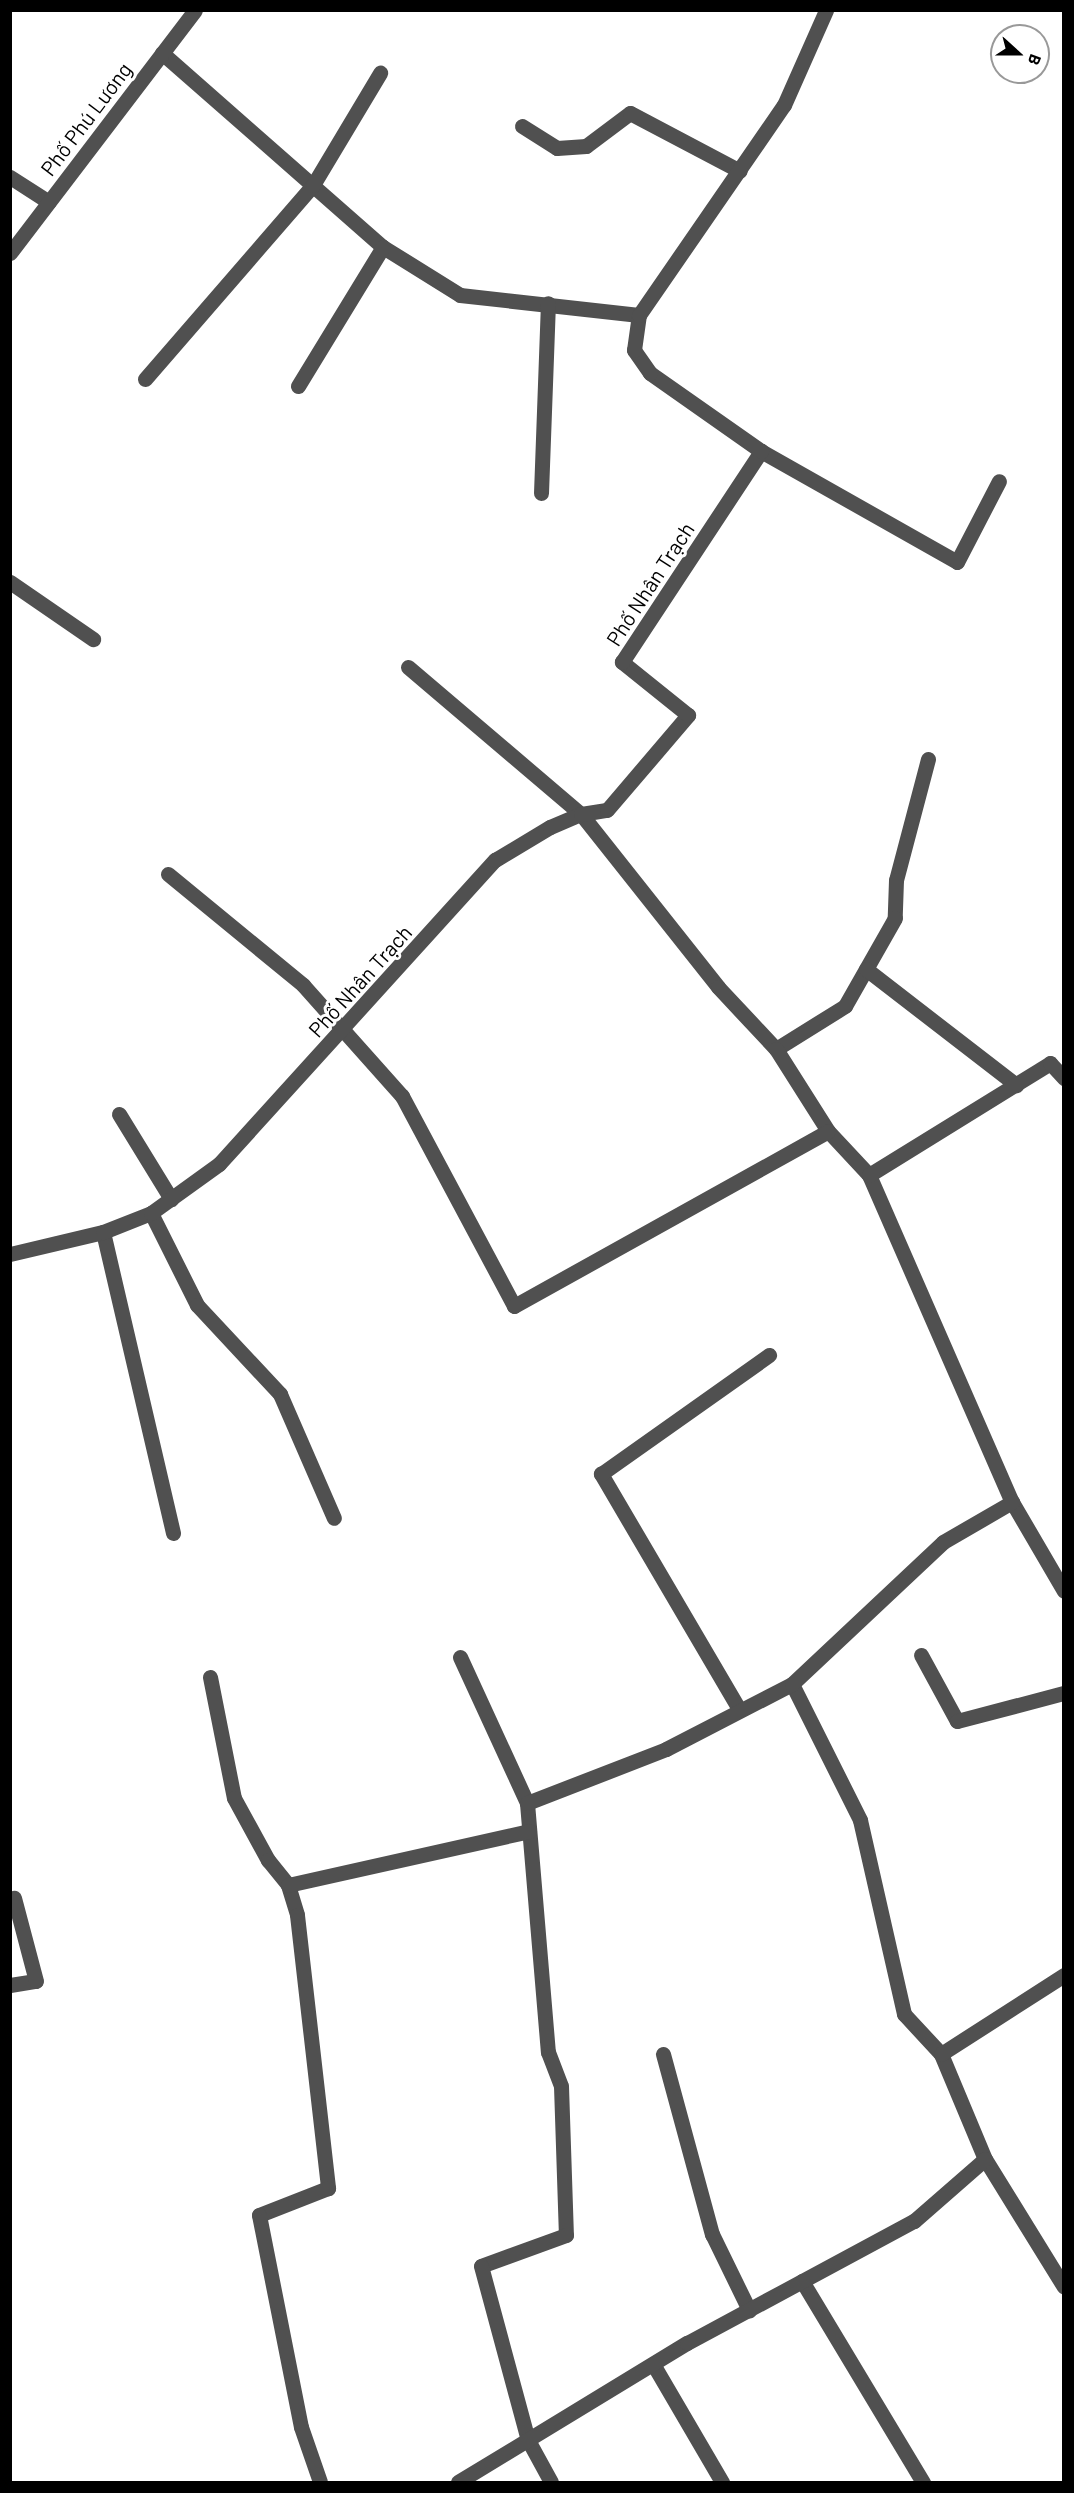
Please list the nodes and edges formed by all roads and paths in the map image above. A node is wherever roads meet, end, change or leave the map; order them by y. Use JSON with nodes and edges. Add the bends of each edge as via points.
{"nodes":[{"id":1,"x":195,"y":10,"type":"edge"},
{"id":2,"x":826,"y":10,"type":"edge"},
{"id":3,"x":162,"y":53,"type":"junction"},
{"id":4,"x":380,"y":74,"type":"dead end"},
{"id":5,"x":522,"y":126,"type":"dead end"},
{"id":6,"x":740,"y":171,"type":"junction"},
{"id":7,"x":10,"y":177,"type":"edge"},
{"id":8,"x":313,"y":185,"type":"junction"},
{"id":9,"x":49,"y":202,"type":"junction"},
{"id":10,"x":383,"y":247,"type":"junction"},
{"id":11,"x":10,"y":253,"type":"edge"},
{"id":12,"x":548,"y":303,"type":"junction"},
{"id":13,"x":639,"y":315,"type":"junction"},
{"id":14,"x":144,"y":379,"type":"dead end"},
{"id":15,"x":298,"y":386,"type":"dead end"},
{"id":16,"x":761,"y":451,"type":"junction"},
{"id":17,"x":999,"y":481,"type":"dead end"},
{"id":18,"x":541,"y":493,"type":"dead end"},
{"id":19,"x":10,"y":582,"type":"edge"},
{"id":20,"x":93,"y":639,"type":"dead end"},
{"id":21,"x":408,"y":667,"type":"dead end"},
{"id":22,"x":928,"y":759,"type":"dead end"},
{"id":23,"x":581,"y":814,"type":"junction"},
{"id":24,"x":168,"y":874,"type":"dead end"},
{"id":25,"x":866,"y":969,"type":"junction"},
{"id":26,"x":343,"y":1032,"type":"junction"},
{"id":27,"x":776,"y":1049,"type":"junction"},
{"id":28,"x":1064,"y":1078,"type":"edge"},
{"id":29,"x":1016,"y":1085,"type":"junction"},
{"id":30,"x":119,"y":1114,"type":"dead end"},
{"id":31,"x":828,"y":1131,"type":"junction"},
{"id":32,"x":869,"y":1175,"type":"junction"},
{"id":33,"x":171,"y":1199,"type":"junction"},
{"id":34,"x":151,"y":1213,"type":"junction"},
{"id":35,"x":103,"y":1232,"type":"junction"},
{"id":36,"x":10,"y":1254,"type":"edge"},
{"id":37,"x":769,"y":1356,"type":"dead end"},
{"id":38,"x":1011,"y":1502,"type":"junction"},
{"id":39,"x":334,"y":1518,"type":"dead end"},
{"id":40,"x":173,"y":1533,"type":"dead end"},
{"id":41,"x":1064,"y":1591,"type":"edge"},
{"id":42,"x":921,"y":1655,"type":"dead end"},
{"id":43,"x":460,"y":1657,"type":"dead end"},
{"id":44,"x":210,"y":1677,"type":"dead end"},
{"id":45,"x":792,"y":1684,"type":"junction"},
{"id":46,"x":1064,"y":1693,"type":"edge"},
{"id":47,"x":739,"y":1709,"type":"junction"},
{"id":48,"x":527,"y":1803,"type":"junction"},
{"id":49,"x":529,"y":1831,"type":"junction"},
{"id":50,"x":288,"y":1885,"type":"junction"},
{"id":51,"x":14,"y":1898,"type":"dead end"},
{"id":52,"x":1064,"y":1975,"type":"edge"},
{"id":53,"x":10,"y":1985,"type":"edge"},
{"id":54,"x":941,"y":2054,"type":"junction"},
{"id":55,"x":663,"y":2055,"type":"dead end"},
{"id":56,"x":985,"y":2159,"type":"junction"},
{"id":57,"x":802,"y":2281,"type":"junction"},
{"id":58,"x":1064,"y":2287,"type":"edge"},
{"id":59,"x":749,"y":2310,"type":"junction"},
{"id":60,"x":653,"y":2364,"type":"junction"},
{"id":61,"x":528,"y":2440,"type":"junction"},
{"id":62,"x":320,"y":2482,"type":"edge"},
{"id":63,"x":458,"y":2482,"type":"edge"},
{"id":64,"x":551,"y":2482,"type":"edge"},
{"id":65,"x":722,"y":2482,"type":"edge"},
{"id":66,"x":923,"y":2482,"type":"edge"}],
"edges":[{"from":1,"to":3,"type":"street","name":"Phố Phú Lương"},
{"from":2,"to":6,"type":"street","via":[[784,105]]},
{"from":3,"to":8,"type":"street"},
{"from":3,"to":9,"type":"street","name":"Phố Phú Lương"},
{"from":4,"to":8,"type":"street"},
{"from":5,"to":6,"type":"street","via":[[557,148],[586,146],[630,113]]},
{"from":6,"to":13,"type":"street"},
{"from":7,"to":9,"type":"street"},
{"from":8,"to":10,"type":"street"},
{"from":8,"to":14,"type":"street"},
{"from":9,"to":11,"type":"street","name":"Phố Phú Lương"},
{"from":10,"to":12,"type":"street","via":[[460,295]]},
{"from":10,"to":15,"type":"street"},
{"from":12,"to":13,"type":"street"},
{"from":12,"to":18,"type":"street"},
{"from":13,"to":16,"type":"street","via":[[634,350],[650,373]]},
{"from":16,"to":17,"type":"street","via":[[957,562]]},
{"from":16,"to":23,"type":"street","name":"Phố Nhân Trạch","via":[[622,662],[688,715],[607,810]]},
{"from":19,"to":20,"type":"street"},
{"from":21,"to":23,"type":"street"},
{"from":22,"to":25,"type":"street","via":[[896,880],[895,918]]},
{"from":23,"to":26,"type":"street","name":"Phố Nhân Trạch","via":[[495,860]]},
{"from":23,"to":27,"type":"street","via":[[718,987]]},
{"from":24,"to":26,"type":"street","via":[[303,985]]},
{"from":25,"to":27,"type":"street","via":[[845,1006]]},
{"from":25,"to":29,"type":"street"},
{"from":26,"to":31,"type":"street","via":[[407,1104],[514,1306]]},
{"from":26,"to":33,"type":"street","name":"Phố Nhân Trạch","via":[[219,1164]]},
{"from":27,"to":31,"type":"street"},
{"from":28,"to":29,"type":"street","via":[[1050,1063]]},
{"from":29,"to":32,"type":"street"},
{"from":30,"to":33,"type":"street"},
{"from":31,"to":32,"type":"street"},
{"from":32,"to":38,"type":"street"},
{"from":33,"to":34,"type":"street","name":"Phố Nhân Trạch"},
{"from":34,"to":35,"type":"street","name":"Phố Nhân Trạch"},
{"from":34,"to":39,"type":"street","via":[[196,1305],[280,1394]]},
{"from":35,"to":36,"type":"street","name":"Phố Nhân Trạch"},
{"from":35,"to":40,"type":"street"},
{"from":37,"to":47,"type":"street","via":[[601,1474]]},
{"from":38,"to":41,"type":"street"},
{"from":38,"to":45,"type":"street","via":[[943,1542]]},
{"from":42,"to":46,"type":"street","via":[[957,1721]]},
{"from":43,"to":48,"type":"street"},
{"from":44,"to":50,"type":"street","via":[[234,1798],[268,1860]]},
{"from":45,"to":47,"type":"street"},
{"from":45,"to":54,"type":"street","via":[[860,1820],[904,2014]]},
{"from":47,"to":48,"type":"street","via":[[666,1749]]},
{"from":48,"to":49,"type":"street"},
{"from":49,"to":50,"type":"street"},
{"from":49,"to":61,"type":"street","via":[[548,2052],[561,2086],[566,2235],[481,2266]]},
{"from":50,"to":62,"type":"street","via":[[297,1915],[328,2188],[259,2215],[301,2427]]},
{"from":51,"to":53,"type":"street","via":[[36,1981]]},
{"from":52,"to":54,"type":"street"},
{"from":54,"to":56,"type":"street"},
{"from":55,"to":59,"type":"street","via":[[712,2234]]},
{"from":56,"to":57,"type":"street","via":[[914,2220]]},
{"from":56,"to":58,"type":"street"},
{"from":57,"to":59,"type":"street"},
{"from":57,"to":66,"type":"street"},
{"from":59,"to":60,"type":"street"},
{"from":60,"to":61,"type":"street"},
{"from":60,"to":65,"type":"street"},
{"from":61,"to":63,"type":"street"},
{"from":61,"to":64,"type":"street"}]}
